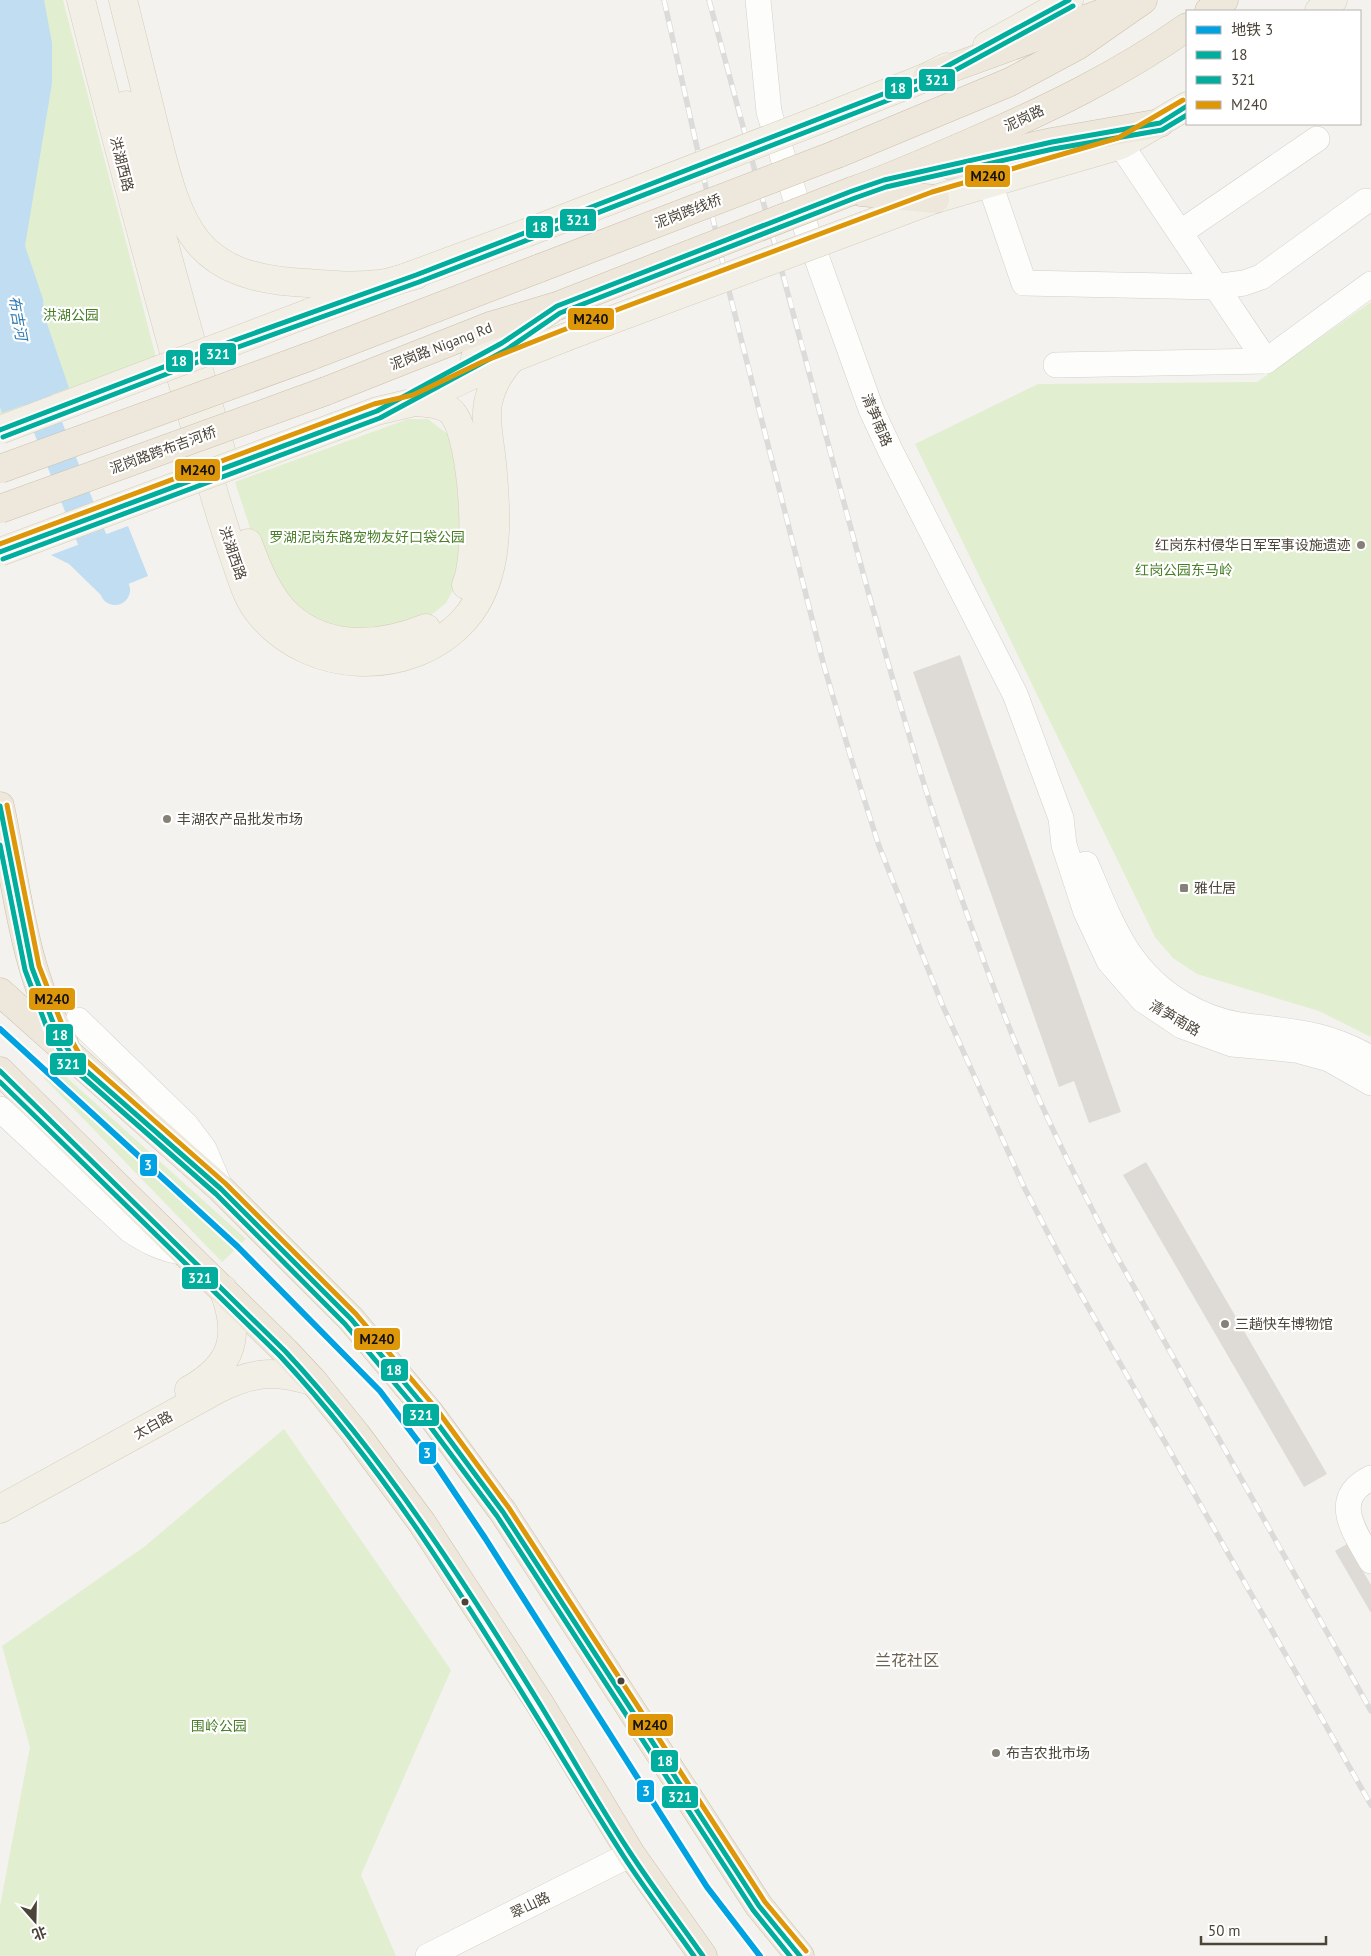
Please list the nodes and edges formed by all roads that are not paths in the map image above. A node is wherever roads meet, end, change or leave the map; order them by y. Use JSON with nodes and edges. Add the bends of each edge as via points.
{"nodes":[{"id":1,"x":82,"y":0,"type":"edge"},
{"id":2,"x":100,"y":0,"type":"edge"},
{"id":3,"x":123,"y":0,"type":"edge"},
{"id":4,"x":758,"y":0,"type":"edge"},
{"id":5,"x":1069,"y":0,"type":"edge"},
{"id":6,"x":1138,"y":0,"type":"edge"},
{"id":7,"x":1143,"y":0,"type":"edge"},
{"id":8,"x":1224,"y":0,"type":"edge"},
{"id":9,"x":1333,"y":0,"type":"edge"},
{"id":10,"x":1210,"y":10,"type":"edge"},
{"id":11,"x":1320,"y":10,"type":"edge"},
{"id":12,"x":1186,"y":29,"type":"edge"},
{"id":13,"x":927,"y":77,"type":"junction"},
{"id":14,"x":1186,"y":107,"type":"edge"},
{"id":15,"x":1160,"y":123,"type":"junction"},
{"id":16,"x":1317,"y":139,"type":"dead end"},
{"id":17,"x":1121,"y":145,"type":"junction"},
{"id":18,"x":884,"y":180,"type":"junction"},
{"id":19,"x":990,"y":184,"type":"junction"},
{"id":20,"x":852,"y":191,"type":"junction"},
{"id":21,"x":935,"y":199,"type":"junction"},
{"id":22,"x":1366,"y":201,"type":"dead end"},
{"id":23,"x":1180,"y":232,"type":"junction"},
{"id":24,"x":416,"y":275,"type":"junction"},
{"id":25,"x":1371,"y":284,"type":"edge"},
{"id":26,"x":1215,"y":286,"type":"junction"},
{"id":27,"x":557,"y":306,"type":"junction"},
{"id":28,"x":512,"y":358,"type":"junction"},
{"id":29,"x":1266,"y":361,"type":"junction"},
{"id":30,"x":1056,"y":365,"type":"dead end"},
{"id":31,"x":326,"y":391,"type":"joint"},
{"id":32,"x":415,"y":402,"type":"junction"},
{"id":33,"x":377,"y":411,"type":"junction"},
{"id":34,"x":0,"y":430,"type":"edge"},
{"id":35,"x":0,"y":469,"type":"edge"},
{"id":36,"x":0,"y":509,"type":"edge"},
{"id":37,"x":0,"y":552,"type":"edge"},
{"id":38,"x":0,"y":806,"type":"edge"},
{"id":39,"x":1062,"y":818,"type":"junction"},
{"id":40,"x":0,"y":992,"type":"edge"},
{"id":41,"x":78,"y":1020,"type":"dead end"},
{"id":42,"x":1371,"y":1058,"type":"edge"},
{"id":43,"x":74,"y":1060,"type":"junction"},
{"id":44,"x":0,"y":1072,"type":"edge"},
{"id":45,"x":0,"y":1083,"type":"edge"},
{"id":46,"x":1371,"y":1083,"type":"edge"},
{"id":47,"x":34,"y":1105,"type":"junction"},
{"id":48,"x":0,"y":1109,"type":"edge"},
{"id":49,"x":221,"y":1188,"type":"junction"},
{"id":50,"x":186,"y":1253,"type":"junction"},
{"id":51,"x":223,"y":1289,"type":"junction"},
{"id":52,"x":314,"y":1382,"type":"junction"},
{"id":53,"x":1371,"y":1478,"type":"edge"},
{"id":54,"x":0,"y":1491,"type":"edge"},
{"id":55,"x":0,"y":1509,"type":"edge"},
{"id":56,"x":1371,"y":1561,"type":"edge"},
{"id":57,"x":631,"y":1854,"type":"junction"},
{"id":58,"x":428,"y":1956,"type":"edge"},
{"id":59,"x":703,"y":1956,"type":"edge"},
{"id":60,"x":800,"y":1956,"type":"edge"}],
"edges":[{"from":1,"to":28,"type":"main road","name":"洪湖西路","via":[[127,185],[219,511],[248,596],[260,614],[278,631],[321,657],[369,663],[401,658],[430,645],[463,621],[478,602],[488,578],[493,549],[494,482],[487,406],[499,372]]},
{"from":2,"to":32,"type":"main road","name":"洪湖西路","via":[[242,527],[262,578],[274,598],[289,616],[312,631],[340,641],[372,643],[400,638],[426,628],[449,612],[471,575],[474,552],[472,498],[464,441],[454,414],[443,406]]},
{"from":3,"to":24,"type":"main road","via":[[176,207],[195,239],[230,268],[270,281],[379,284]]},
{"from":4,"to":39,"type":"street","name":"清笋南路","via":[[768,112],[868,400],[891,452],[1015,694]]},
{"from":5,"to":13,"type":"main road"},
{"from":6,"to":13,"type":"highway"},
{"from":7,"to":35,"type":"highway","name":"泥岗跨线桥","bridge":true,"via":[[1077,46],[1010,82],[837,154],[311,356]]},
{"from":8,"to":10,"type":"highway"},
{"from":9,"to":11,"type":"main road"},
{"from":12,"to":18,"type":"highway","name":"泥岗路","via":[[1102,79],[1031,116]]},
{"from":13,"to":24,"type":"main road","bridge":true},
{"from":14,"to":15,"type":"main road"},
{"from":15,"to":17,"type":"main road"},
{"from":15,"to":18,"type":"highway","via":[[1052,142]]},
{"from":16,"to":23,"type":"street"},
{"from":17,"to":19,"type":"main road"},
{"from":17,"to":23,"type":"street"},
{"from":18,"to":20,"type":"highway","name":"泥岗路"},
{"from":19,"to":21,"type":"main road"},
{"from":19,"to":26,"type":"street","via":[[1024,283]]},
{"from":20,"to":21,"type":"highway"},
{"from":20,"to":27,"type":"highway","bridge":true},
{"from":21,"to":28,"type":"main road","bridge":true},
{"from":22,"to":26,"type":"street","via":[[1261,276],[1244,283]]},
{"from":23,"to":26,"type":"street"},
{"from":24,"to":34,"type":"main road","bridge":true},
{"from":25,"to":29,"type":"street"},
{"from":26,"to":29,"type":"street"},
{"from":27,"to":31,"type":"highway","name":"泥岗路 Nigang Rd","via":[[490,326]]},
{"from":27,"to":33,"type":"main road","via":[[502,343]]},
{"from":28,"to":32,"type":"main road"},
{"from":29,"to":30,"type":"street"},
{"from":31,"to":36,"type":"highway","name":"泥岗路跨布吉河桥","bridge":true},
{"from":32,"to":33,"type":"main road"},
{"from":33,"to":37,"type":"main road","bridge":true},
{"from":38,"to":43,"type":"highway","via":[[32,968],[54,1025]]},
{"from":39,"to":42,"type":"street","name":"清笋南路","via":[[1075,838],[1105,912],[1128,955],[1170,996],[1201,1014],[1222,1021],[1310,1034],[1341,1043]]},
{"from":39,"to":46,"type":"street","name":"清笋南路","via":[[1064,845],[1098,940],[1109,961],[1143,1000],[1169,1018],[1202,1034],[1232,1044],[1314,1054],[1342,1064]]},
{"from":40,"to":43,"type":"highway"},
{"from":41,"to":49,"type":"street","via":[[186,1125],[204,1149]]},
{"from":43,"to":49,"type":"highway"},
{"from":44,"to":47,"type":"highway"},
{"from":45,"to":47,"type":"highway"},
{"from":47,"to":50,"type":"highway"},
{"from":48,"to":50,"type":"street","via":[[130,1230],[164,1249]]},
{"from":49,"to":60,"type":"highway","via":[[351,1319],[475,1472],[759,1906]]},
{"from":50,"to":51,"type":"highway"},
{"from":51,"to":52,"type":"highway"},
{"from":51,"to":54,"type":"main road","name":"太白路","via":[[231,1310],[234,1336],[230,1350],[211,1374],[192,1388]]},
{"from":52,"to":55,"type":"main road","name":"太白路","via":[[269,1373],[236,1380]]},
{"from":52,"to":57,"type":"highway","via":[[422,1523],[540,1704]]},
{"from":53,"to":56,"type":"street","via":[[1360,1484],[1348,1501],[1348,1514]]},
{"from":57,"to":58,"type":"street","name":"翠山路"},
{"from":57,"to":59,"type":"highway"}]}
